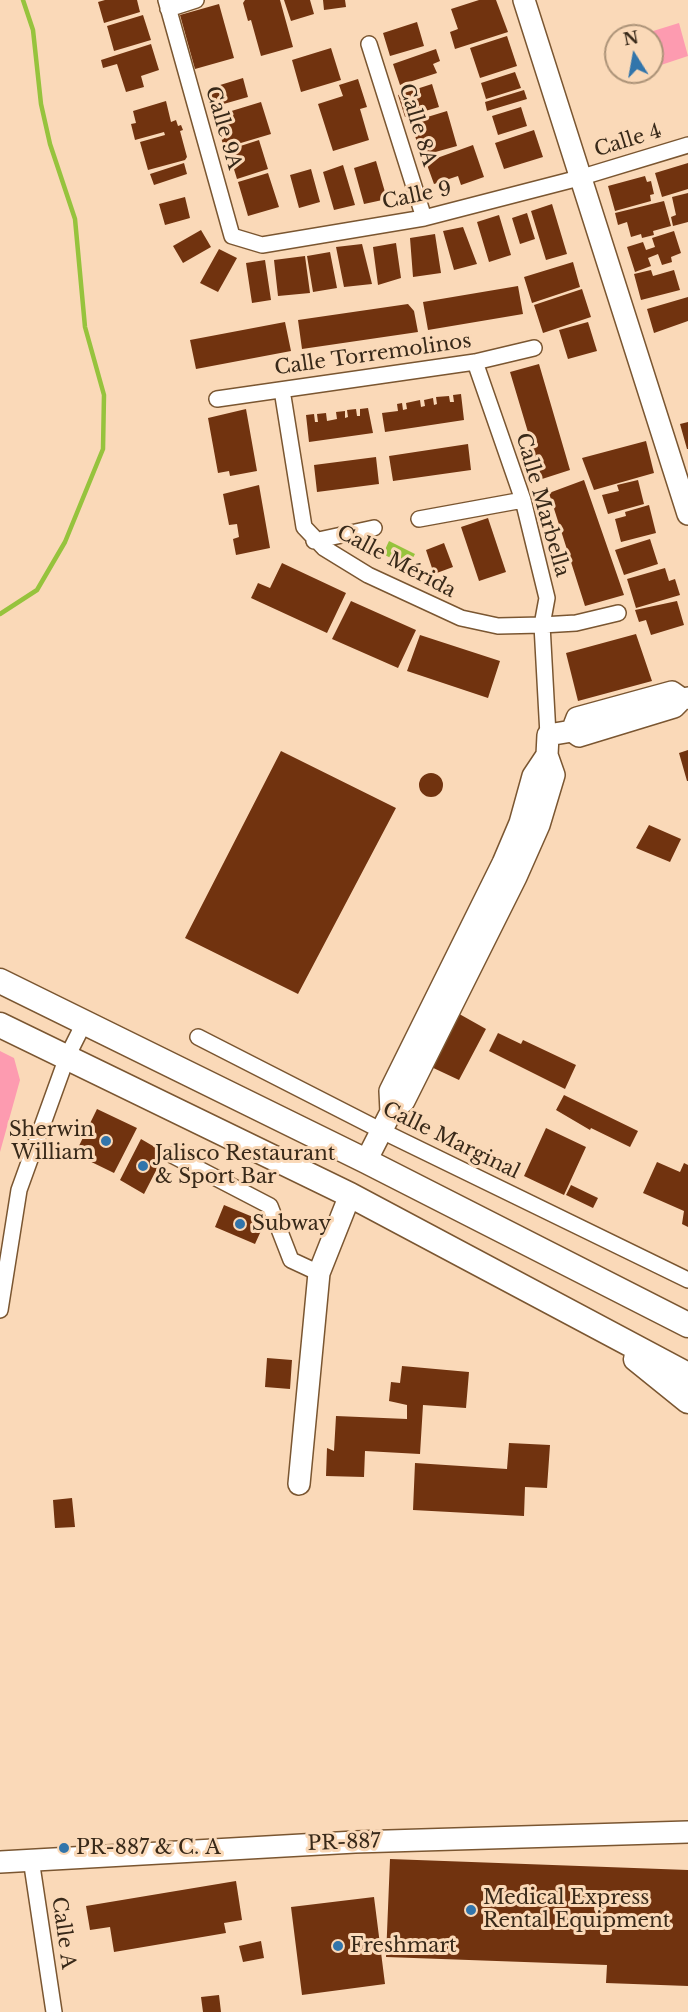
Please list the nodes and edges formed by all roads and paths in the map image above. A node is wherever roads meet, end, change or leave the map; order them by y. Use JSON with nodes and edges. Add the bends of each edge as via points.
{"nodes":[{"id":1,"x":196,"y":0,"type":"edge"},
{"id":2,"x":524,"y":0,"type":"edge"},
{"id":3,"x":167,"y":4,"type":"edge"},
{"id":4,"x":369,"y":44,"type":"dead end"},
{"id":5,"x":688,"y":145,"type":"edge"},
{"id":6,"x":579,"y":178,"type":"junction"},
{"id":7,"x":424,"y":218,"type":"junction"},
{"id":8,"x":262,"y":245,"type":"joint"},
{"id":9,"x":534,"y":348,"type":"dead end"},
{"id":10,"x":475,"y":362,"type":"junction"},
{"id":11,"x":282,"y":390,"type":"junction"},
{"id":12,"x":217,"y":399,"type":"dead end"},
{"id":13,"x":523,"y":500,"type":"junction"},
{"id":14,"x":688,"y":514,"type":"edge"},
{"id":15,"x":419,"y":519,"type":"dead end"},
{"id":16,"x":374,"y":528,"type":"dead end"},
{"id":17,"x":314,"y":541,"type":"junction"},
{"id":18,"x":618,"y":613,"type":"dead end"},
{"id":19,"x":543,"y":625,"type":"junction"},
{"id":20,"x":685,"y":698,"type":"edge"},
{"id":21,"x":547,"y":745,"type":"junction"},
{"id":22,"x":0,"y":981,"type":"edge"},
{"id":23,"x":85,"y":1021,"type":"junction"},
{"id":24,"x":0,"y":1025,"type":"edge"},
{"id":25,"x":198,"y":1037,"type":"dead end"},
{"id":26,"x":68,"y":1057,"type":"junction"},
{"id":27,"x":382,"y":1131,"type":"junction"},
{"id":28,"x":172,"y":1155,"type":"dead end"},
{"id":29,"x":366,"y":1161,"type":"junction"},
{"id":30,"x":350,"y":1195,"type":"junction"},
{"id":31,"x":319,"y":1273,"type":"junction"},
{"id":32,"x":688,"y":1280,"type":"edge"},
{"id":33,"x":0,"y":1310,"type":"edge"},
{"id":34,"x":688,"y":1325,"type":"edge"},
{"id":35,"x":602,"y":1331,"type":"junction"},
{"id":36,"x":688,"y":1375,"type":"edge"},
{"id":37,"x":688,"y":1401,"type":"edge"},
{"id":38,"x":299,"y":1484,"type":"dead end"},
{"id":39,"x":688,"y":1832,"type":"edge"},
{"id":40,"x":31,"y":1859,"type":"junction"},
{"id":41,"x":0,"y":1862,"type":"edge"},
{"id":42,"x":54,"y":2012,"type":"edge"}],
"edges":[{"from":1,"to":3,"type":"street"},
{"from":2,"to":6,"type":"street"},
{"from":3,"to":8,"type":"street","name":"Calle 9A","via":[[232,236]]},
{"from":4,"to":7,"type":"street","name":"Calle 8A"},
{"from":5,"to":6,"type":"street","name":"Calle 4"},
{"from":6,"to":7,"type":"street","name":"Calle 9"},
{"from":6,"to":14,"type":"street"},
{"from":7,"to":8,"type":"street","name":"Calle 9"},
{"from":9,"to":10,"type":"street","name":"Calle Torremolinos"},
{"from":10,"to":11,"type":"street","name":"Calle Torremolinos"},
{"from":10,"to":13,"type":"street","name":"Calle Marbella"},
{"from":11,"to":12,"type":"street","name":"Calle Torremolinos"},
{"from":11,"to":17,"type":"street","name":"Calle Mérida","via":[[304,527]]},
{"from":13,"to":15,"type":"street"},
{"from":13,"to":19,"type":"street","name":"Calle Marbella","via":[[547,598]]},
{"from":16,"to":17,"type":"street"},
{"from":17,"to":19,"type":"street","name":"Calle Mérida","via":[[368,575],[443,612],[498,626]]},
{"from":18,"to":19,"type":"street","name":"Calle Mérida","via":[[576,623]]},
{"from":19,"to":21,"type":"street","name":"Calle Marbella"},
{"from":20,"to":21,"type":"street","via":[[672,692],[649,707],[577,718],[572,731]]},
{"from":21,"to":27,"type":"street","via":[[533,776],[495,899],[418,1053],[404,1101],[391,1112]]},
{"from":22,"to":23,"type":"main road"},
{"from":23,"to":26,"type":"street"},
{"from":23,"to":29,"type":"main road"},
{"from":24,"to":26,"type":"main road"},
{"from":25,"to":27,"type":"street","name":"Calle Marginal"},
{"from":26,"to":30,"type":"main road"},
{"from":26,"to":33,"type":"street","via":[[19,1190]]},
{"from":27,"to":29,"type":"street"},
{"from":27,"to":32,"type":"street","name":"Calle Marginal"},
{"from":28,"to":31,"type":"street","via":[[270,1206],[291,1260]]},
{"from":29,"to":34,"type":"main road"},
{"from":30,"to":31,"type":"street"},
{"from":30,"to":35,"type":"main road"},
{"from":31,"to":38,"type":"street"},
{"from":35,"to":36,"type":"main road"},
{"from":35,"to":37,"type":"main road"},
{"from":39,"to":40,"type":"street","name":"PR-887","via":[[355,1842]]},
{"from":40,"to":41,"type":"street","name":"PR-887"},
{"from":40,"to":42,"type":"street","name":"Calle A"}]}
